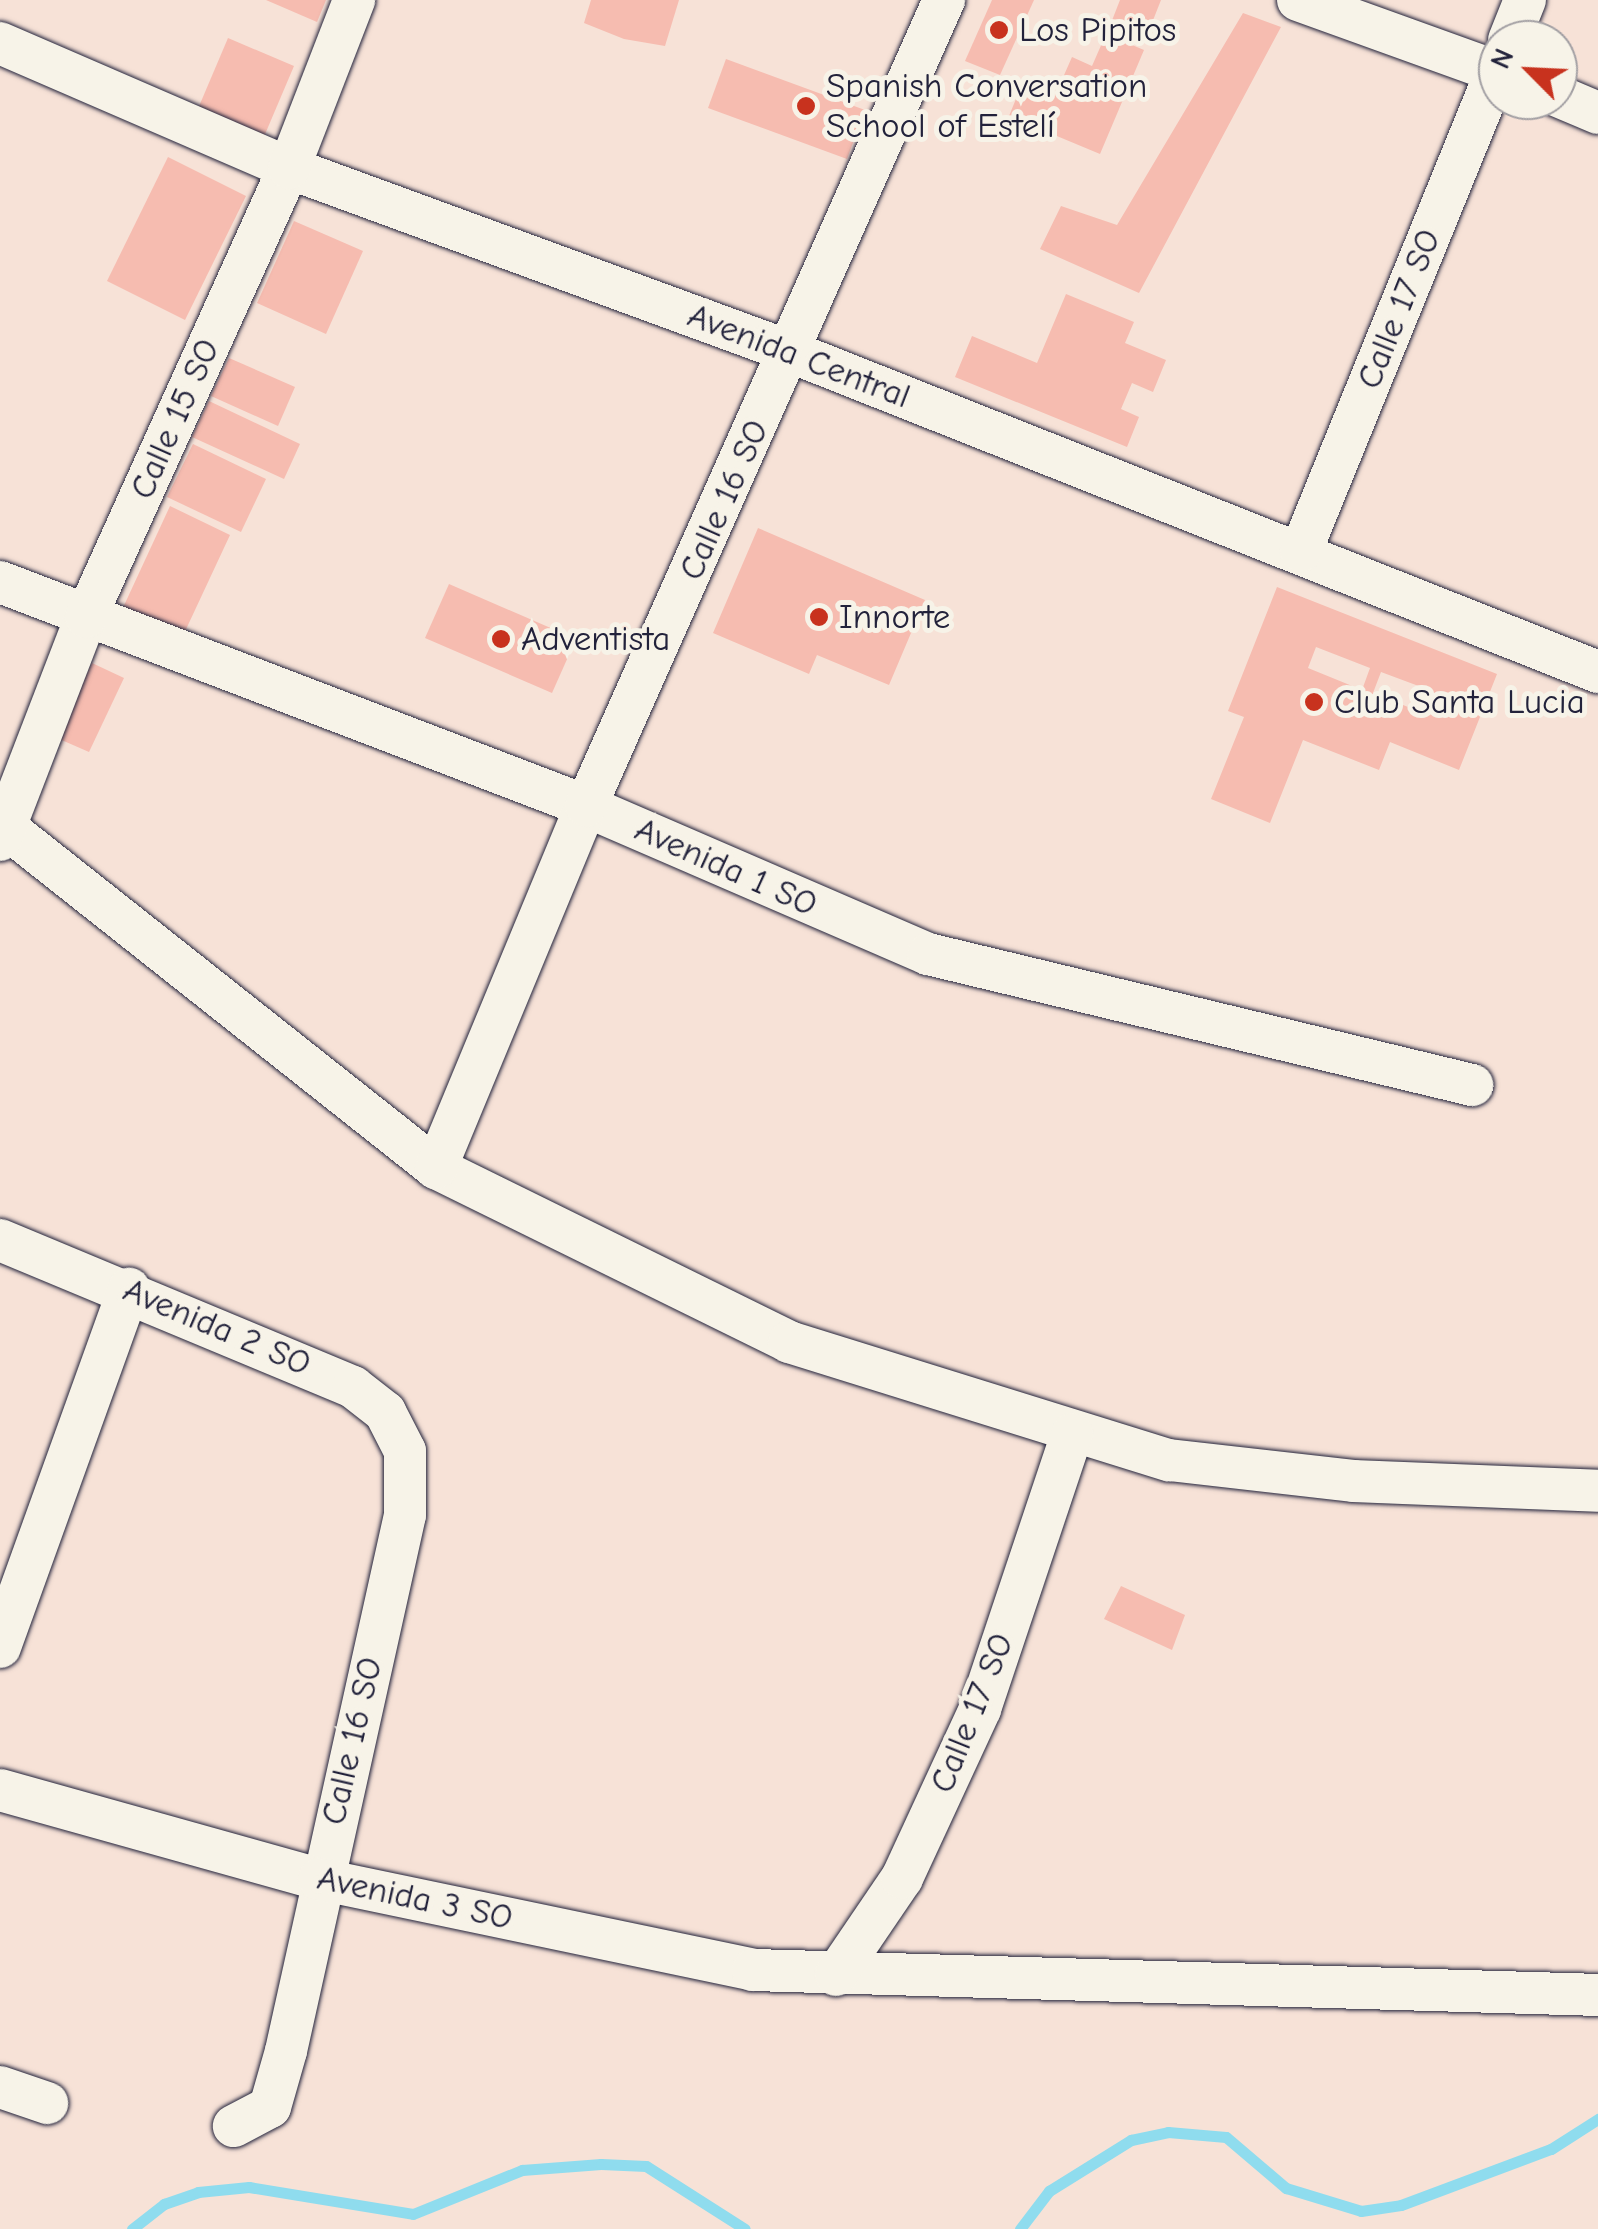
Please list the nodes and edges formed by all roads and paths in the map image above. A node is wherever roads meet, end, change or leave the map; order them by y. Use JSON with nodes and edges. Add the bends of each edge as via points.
{"nodes":[{"id":1,"x":354,"y":0,"type":"edge"},
{"id":2,"x":944,"y":0,"type":"edge"},
{"id":3,"x":1298,"y":0,"type":"edge"},
{"id":4,"x":0,"y":43,"type":"edge"},
{"id":5,"x":1478,"y":55,"type":"edge"},
{"id":6,"x":1478,"y":116,"type":"edge"},
{"id":7,"x":289,"y":168,"type":"junction"},
{"id":8,"x":791,"y":352,"type":"junction"},
{"id":9,"x":1301,"y":551,"type":"junction"},
{"id":10,"x":0,"y":582,"type":"edge"},
{"id":11,"x":86,"y":617,"type":"junction"},
{"id":12,"x":1598,"y":672,"type":"edge"},
{"id":13,"x":586,"y":806,"type":"junction"},
{"id":14,"x":3,"y":834,"type":"edge"},
{"id":15,"x":1472,"y":1085,"type":"dead end"},
{"id":16,"x":436,"y":1168,"type":"junction"},
{"id":17,"x":0,"y":1240,"type":"edge"},
{"id":18,"x":129,"y":1290,"type":"junction"},
{"id":19,"x":1072,"y":1434,"type":"junction"},
{"id":20,"x":405,"y":1451,"type":"joint"},
{"id":21,"x":1598,"y":1491,"type":"edge"},
{"id":22,"x":0,"y":1648,"type":"edge"},
{"id":23,"x":0,"y":1790,"type":"edge"},
{"id":24,"x":319,"y":1879,"type":"junction"},
{"id":25,"x":836,"y":1976,"type":"junction"},
{"id":26,"x":1598,"y":1995,"type":"edge"},
{"id":27,"x":0,"y":2087,"type":"edge"},
{"id":28,"x":47,"y":2104,"type":"dead end"},
{"id":29,"x":234,"y":2126,"type":"dead end"}],
"edges":[{"from":1,"to":7,"type":"street","name":"Calle 15 SO"},
{"from":2,"to":8,"type":"street","name":"Calle 16 SO"},
{"from":3,"to":5,"type":"street"},
{"from":4,"to":7,"type":"street","name":"Avenida Central"},
{"from":6,"to":9,"type":"street","name":"Calle 17 SO"},
{"from":7,"to":8,"type":"street","name":"Avenida Central"},
{"from":7,"to":11,"type":"street","name":"Calle 15 SO"},
{"from":8,"to":9,"type":"street","name":"Avenida Central"},
{"from":8,"to":13,"type":"street","name":"Calle 16 SO"},
{"from":9,"to":12,"type":"street","name":"Avenida Central"},
{"from":10,"to":11,"type":"street","name":"Avenida 1 SO"},
{"from":11,"to":13,"type":"street","name":"Avenida 1 SO"},
{"from":11,"to":14,"type":"street","name":"Calle 15 SO"},
{"from":13,"to":15,"type":"street","name":"Avenida 1 SO","via":[[928,954]]},
{"from":13,"to":16,"type":"street","name":"Calle 16 SO"},
{"from":14,"to":16,"type":"street"},
{"from":16,"to":19,"type":"street","via":[[790,1342]]},
{"from":17,"to":18,"type":"street","name":"Avenida 2 SO"},
{"from":18,"to":20,"type":"street","name":"Avenida 2 SO","via":[[353,1387],[385,1412]]},
{"from":18,"to":22,"type":"street"},
{"from":19,"to":21,"type":"street","via":[[1169,1460],[1354,1481]]},
{"from":19,"to":25,"type":"street","name":"Calle 17 SO","via":[[980,1709],[902,1878]]},
{"from":20,"to":24,"type":"street","name":"Calle 16 SO","via":[[405,1515]]},
{"from":23,"to":24,"type":"street","name":"Avenida 3 SO"},
{"from":24,"to":25,"type":"street","name":"Avenida 3 SO","via":[[753,1970]]},
{"from":24,"to":29,"type":"street","name":"Calle 16 SO","via":[[270,2107]]},
{"from":25,"to":26,"type":"street","name":"Avenida 3 SO"},
{"from":27,"to":28,"type":"street"}]}
